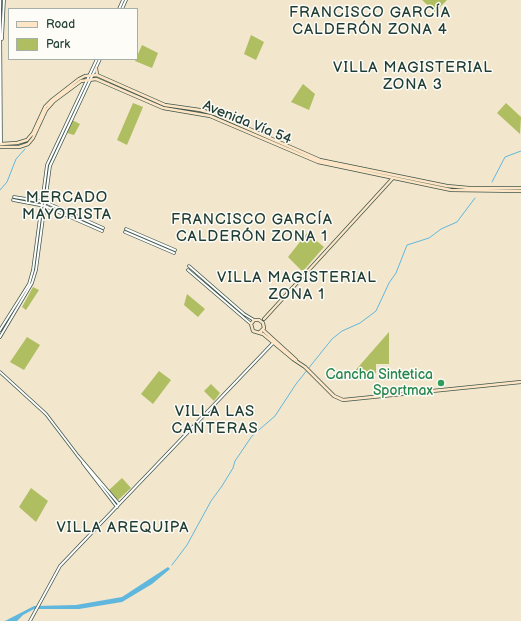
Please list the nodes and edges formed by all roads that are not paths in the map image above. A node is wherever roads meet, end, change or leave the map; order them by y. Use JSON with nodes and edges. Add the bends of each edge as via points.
{"nodes":[{"id":1,"x":0,"y":0,"type":"edge"},
{"id":2,"x":4,"y":0,"type":"edge"},
{"id":3,"x":2,"y":38,"type":"junction"},
{"id":4,"x":97,"y":60,"type":"edge"},
{"id":5,"x":100,"y":60,"type":"edge"},
{"id":6,"x":96,"y":68,"type":"junction"},
{"id":7,"x":91,"y":75,"type":"junction"},
{"id":8,"x":97,"y":75,"type":"junction"},
{"id":9,"x":87,"y":79,"type":"junction"},
{"id":10,"x":91,"y":79,"type":"junction"},
{"id":11,"x":0,"y":145,"type":"edge"},
{"id":12,"x":55,"y":150,"type":"junction"},
{"id":13,"x":395,"y":175,"type":"junction"},
{"id":14,"x":393,"y":178,"type":"junction"},
{"id":15,"x":521,"y":188,"type":"edge"},
{"id":16,"x":521,"y":191,"type":"edge"},
{"id":17,"x":13,"y":199,"type":"dead end"},
{"id":18,"x":44,"y":204,"type":"junction"},
{"id":19,"x":103,"y":229,"type":"dead end"},
{"id":20,"x":125,"y":230,"type":"dead end"},
{"id":21,"x":175,"y":251,"type":"dead end"},
{"id":22,"x":189,"y":266,"type":"dead end"},
{"id":23,"x":188,"y":270,"type":"dead end"},
{"id":24,"x":264,"y":319,"type":"junction"},
{"id":25,"x":254,"y":320,"type":"junction"},
{"id":26,"x":259,"y":320,"type":"junction"},
{"id":27,"x":264,"y":323,"type":"junction"},
{"id":28,"x":251,"y":324,"type":"junction"},
{"id":29,"x":0,"y":330,"type":"edge"},
{"id":30,"x":263,"y":330,"type":"junction"},
{"id":31,"x":3,"y":331,"type":"junction"},
{"id":32,"x":260,"y":332,"type":"junction"},
{"id":33,"x":0,"y":337,"type":"edge"},
{"id":34,"x":274,"y":341,"type":"junction"},
{"id":35,"x":0,"y":372,"type":"edge"},
{"id":36,"x":521,"y":382,"type":"edge"},
{"id":37,"x":83,"y":462,"type":"junction"},
{"id":38,"x":119,"y":504,"type":"junction"},
{"id":39,"x":117,"y":507,"type":"junction"},
{"id":40,"x":30,"y":621,"type":"edge"}],
"edges":[{"from":1,"to":3,"type":"street"},
{"from":2,"to":3,"type":"street"},
{"from":3,"to":11,"type":"street"},
{"from":4,"to":7,"type":"street"},
{"from":5,"to":6,"type":"street"},
{"from":6,"to":7,"type":"street"},
{"from":6,"to":8,"type":"main road"},
{"from":7,"to":8,"type":"main road"},
{"from":7,"to":9,"type":"street"},
{"from":7,"to":10,"type":"street"},
{"from":7,"to":11,"type":"main road","via":[[76,80],[49,102],[27,140],[17,144]]},
{"from":8,"to":13,"type":"main road","name":"Avenida Vía 54","via":[[165,105],[215,114],[313,158]]},
{"from":9,"to":10,"type":"main road","name":"Avenida Vía 54"},
{"from":9,"to":11,"type":"main road","via":[[76,84],[49,107],[28,144],[19,148]]},
{"from":9,"to":12,"type":"street"},
{"from":10,"to":12,"type":"street"},
{"from":10,"to":14,"type":"main road","name":"Avenida Vía 54","via":[[102,80],[163,108],[210,116],[311,160]]},
{"from":12,"to":18,"type":"street"},
{"from":13,"to":14,"type":"street"},
{"from":13,"to":15,"type":"main road","name":"Avenida Vía 54","via":[[459,188]]},
{"from":14,"to":16,"type":"main road","name":"Avenida Vía 54","via":[[450,190]]},
{"from":14,"to":24,"type":"main road"},
{"from":17,"to":18,"type":"street"},
{"from":18,"to":19,"type":"street"},
{"from":18,"to":29,"type":"street","via":[[29,284]]},
{"from":18,"to":31,"type":"street","via":[[34,277],[28,292]]},
{"from":20,"to":21,"type":"street"},
{"from":22,"to":25,"type":"street"},
{"from":23,"to":28,"type":"street"},
{"from":24,"to":26,"type":"street"},
{"from":24,"to":27,"type":"street"},
{"from":25,"to":26,"type":"main road"},
{"from":25,"to":28,"type":"main road"},
{"from":26,"to":27,"type":"main road"},
{"from":27,"to":30,"type":"main road"},
{"from":28,"to":32,"type":"main road","via":[[253,331]]},
{"from":29,"to":31,"type":"street"},
{"from":30,"to":32,"type":"main road"},
{"from":30,"to":34,"type":"main road"},
{"from":31,"to":33,"type":"street"},
{"from":32,"to":34,"type":"main road"},
{"from":34,"to":36,"type":"main road","via":[[334,396],[343,400]]},
{"from":34,"to":38,"type":"street"},
{"from":35,"to":37,"type":"street","via":[[46,414]]},
{"from":37,"to":38,"type":"street"},
{"from":37,"to":39,"type":"street"},
{"from":38,"to":39,"type":"street"},
{"from":39,"to":40,"type":"street","via":[[60,566]]}]}
